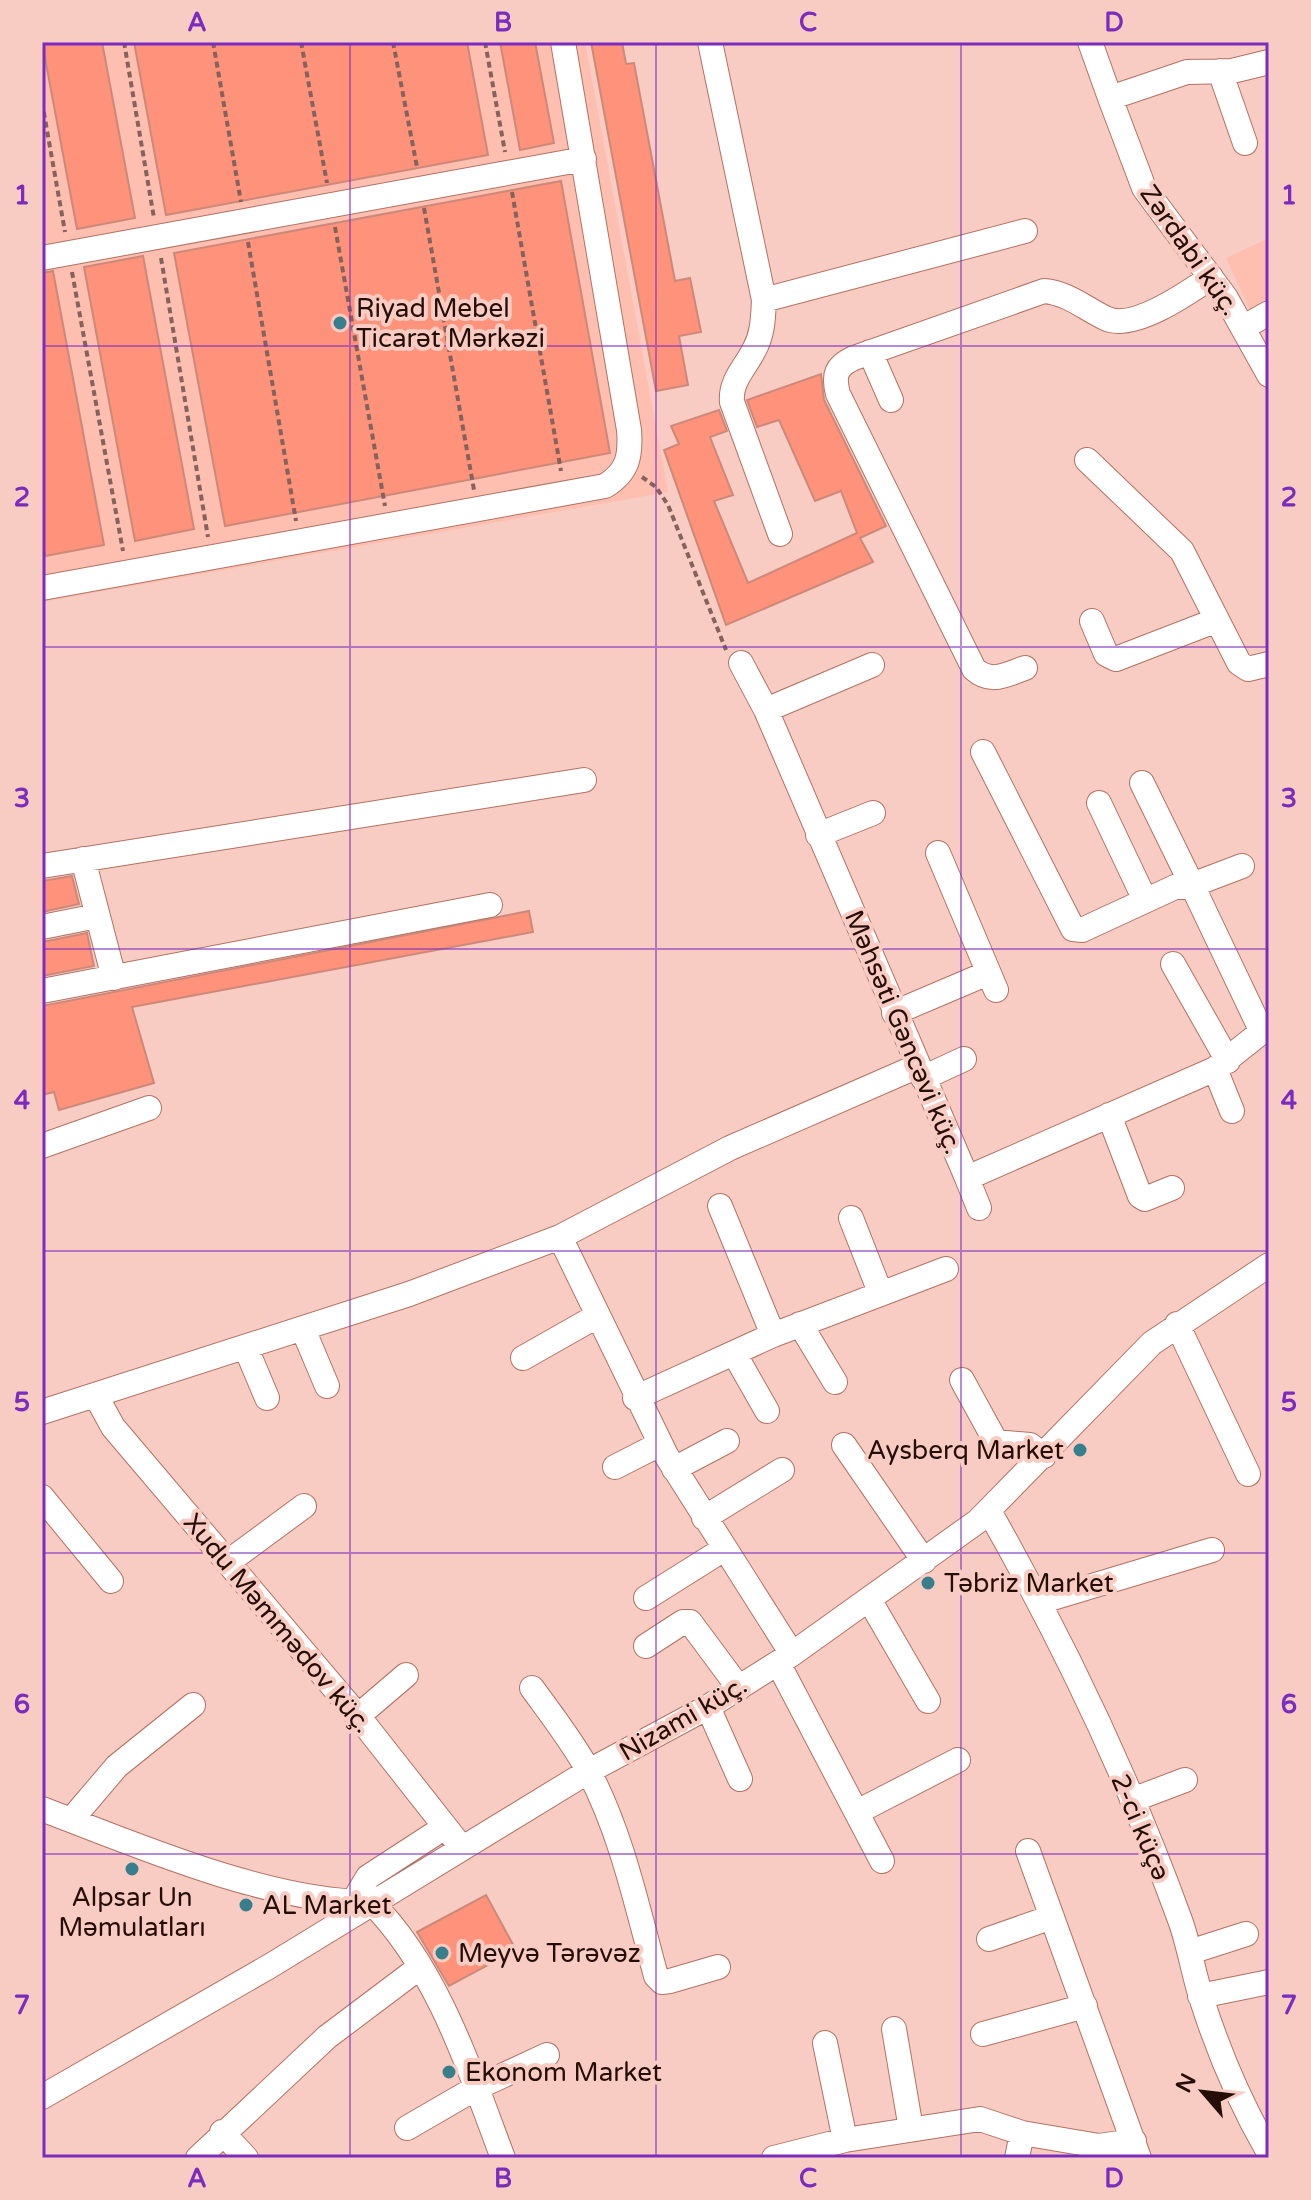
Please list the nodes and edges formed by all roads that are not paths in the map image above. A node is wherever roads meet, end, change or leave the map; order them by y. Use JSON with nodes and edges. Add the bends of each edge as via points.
{"nodes":[{"id":1,"x":563,"y":42,"type":"edge"},
{"id":2,"x":710,"y":42,"type":"edge"},
{"id":3,"x":1090,"y":42,"type":"edge"},
{"id":4,"x":1269,"y":62,"type":"edge"},
{"id":5,"x":1220,"y":71,"type":"junction"},
{"id":6,"x":1110,"y":98,"type":"junction"},
{"id":7,"x":1245,"y":143,"type":"dead end"},
{"id":8,"x":584,"y":159,"type":"junction"},
{"id":9,"x":1025,"y":231,"type":"dead end"},
{"id":10,"x":42,"y":258,"type":"edge"},
{"id":11,"x":1211,"y":277,"type":"junction"},
{"id":12,"x":764,"y":300,"type":"junction"},
{"id":13,"x":1269,"y":313,"type":"edge"},
{"id":14,"x":1244,"y":327,"type":"junction"},
{"id":15,"x":870,"y":352,"type":"junction"},
{"id":16,"x":1269,"y":375,"type":"edge"},
{"id":17,"x":891,"y":400,"type":"dead end"},
{"id":18,"x":1087,"y":460,"type":"dead end"},
{"id":19,"x":780,"y":534,"type":"dead end"},
{"id":20,"x":42,"y":588,"type":"edge"},
{"id":21,"x":1217,"y":620,"type":"junction"},
{"id":22,"x":1092,"y":621,"type":"dead end"},
{"id":23,"x":741,"y":663,"type":"road end"},
{"id":24,"x":1269,"y":664,"type":"edge"},
{"id":25,"x":872,"y":665,"type":"dead end"},
{"id":26,"x":1025,"y":668,"type":"dead end"},
{"id":27,"x":766,"y":710,"type":"junction"},
{"id":28,"x":983,"y":752,"type":"dead end"},
{"id":29,"x":584,"y":780,"type":"dead end"},
{"id":30,"x":1142,"y":783,"type":"dead end"},
{"id":31,"x":1099,"y":803,"type":"dead end"},
{"id":32,"x":873,"y":813,"type":"dead end"},
{"id":33,"x":818,"y":835,"type":"junction"},
{"id":34,"x":938,"y":853,"type":"dead end"},
{"id":35,"x":83,"y":859,"type":"junction"},
{"id":36,"x":42,"y":866,"type":"edge"},
{"id":37,"x":1242,"y":866,"type":"dead end"},
{"id":38,"x":1192,"y":885,"type":"junction"},
{"id":39,"x":1145,"y":900,"type":"junction"},
{"id":40,"x":490,"y":905,"type":"dead end"},
{"id":41,"x":97,"y":916,"type":"junction"},
{"id":42,"x":42,"y":927,"type":"edge"},
{"id":43,"x":1173,"y":964,"type":"dead end"},
{"id":44,"x":114,"y":978,"type":"junction"},
{"id":45,"x":42,"y":991,"type":"edge"},
{"id":46,"x":894,"y":1013,"type":"junction"},
{"id":47,"x":1265,"y":1029,"type":"edge"},
{"id":48,"x":964,"y":1059,"type":"dead end"},
{"id":49,"x":1222,"y":1065,"type":"junction"},
{"id":50,"x":920,"y":1072,"type":"junction"},
{"id":51,"x":149,"y":1108,"type":"dead end"},
{"id":52,"x":1232,"y":1111,"type":"dead end"},
{"id":53,"x":1109,"y":1115,"type":"junction"},
{"id":54,"x":42,"y":1146,"type":"edge"},
{"id":55,"x":967,"y":1178,"type":"junction"},
{"id":56,"x":1172,"y":1188,"type":"dead end"},
{"id":57,"x":720,"y":1206,"type":"dead end"},
{"id":58,"x":979,"y":1208,"type":"dead end"},
{"id":59,"x":851,"y":1218,"type":"dead end"},
{"id":60,"x":560,"y":1237,"type":"junction"},
{"id":61,"x":1269,"y":1265,"type":"edge"},
{"id":62,"x":946,"y":1269,"type":"dead end"},
{"id":63,"x":880,"y":1292,"type":"junction"},
{"id":64,"x":597,"y":1316,"type":"junction"},
{"id":65,"x":800,"y":1324,"type":"junction"},
{"id":66,"x":1177,"y":1324,"type":"junction"},
{"id":67,"x":303,"y":1329,"type":"junction"},
{"id":68,"x":773,"y":1335,"type":"junction"},
{"id":69,"x":246,"y":1348,"type":"junction"},
{"id":70,"x":734,"y":1353,"type":"junction"},
{"id":71,"x":523,"y":1358,"type":"dead end"},
{"id":72,"x":962,"y":1380,"type":"dead end"},
{"id":73,"x":835,"y":1382,"type":"dead end"},
{"id":74,"x":327,"y":1386,"type":"dead end"},
{"id":75,"x":96,"y":1396,"type":"junction"},
{"id":76,"x":267,"y":1398,"type":"dead end"},
{"id":77,"x":635,"y":1398,"type":"junction"},
{"id":78,"x":43,"y":1409,"type":"edge"},
{"id":79,"x":767,"y":1411,"type":"dead end"},
{"id":80,"x":727,"y":1441,"type":"dead end"},
{"id":81,"x":660,"y":1444,"type":"junction"},
{"id":82,"x":844,"y":1445,"type":"dead end"},
{"id":83,"x":1044,"y":1456,"type":"junction"},
{"id":84,"x":615,"y":1467,"type":"dead end"},
{"id":85,"x":674,"y":1469,"type":"junction"},
{"id":86,"x":782,"y":1470,"type":"dead end"},
{"id":87,"x":1248,"y":1474,"type":"dead end"},
{"id":88,"x":42,"y":1497,"type":"edge"},
{"id":89,"x":304,"y":1506,"type":"dead end"},
{"id":90,"x":989,"y":1511,"type":"junction"},
{"id":91,"x":704,"y":1518,"type":"junction"},
{"id":92,"x":724,"y":1549,"type":"junction"},
{"id":93,"x":1212,"y":1550,"type":"dead end"},
{"id":94,"x":924,"y":1561,"type":"junction"},
{"id":95,"x":228,"y":1562,"type":"junction"},
{"id":96,"x":111,"y":1581,"type":"dead end"},
{"id":97,"x":646,"y":1598,"type":"dead end"},
{"id":98,"x":870,"y":1601,"type":"junction"},
{"id":99,"x":1039,"y":1602,"type":"junction"},
{"id":100,"x":646,"y":1646,"type":"dead end"},
{"id":101,"x":785,"y":1659,"type":"junction"},
{"id":102,"x":406,"y":1675,"type":"dead end"},
{"id":103,"x":532,"y":1688,"type":"dead end"},
{"id":104,"x":739,"y":1688,"type":"junction"},
{"id":105,"x":928,"y":1701,"type":"dead end"},
{"id":106,"x":193,"y":1705,"type":"dead end"},
{"id":107,"x":708,"y":1707,"type":"junction"},
{"id":108,"x":358,"y":1716,"type":"junction"},
{"id":109,"x":958,"y":1760,"type":"dead end"},
{"id":110,"x":589,"y":1771,"type":"junction"},
{"id":111,"x":740,"y":1779,"type":"dead end"},
{"id":112,"x":1185,"y":1780,"type":"dead end"},
{"id":113,"x":1132,"y":1800,"type":"junction"},
{"id":114,"x":42,"y":1809,"type":"edge"},
{"id":115,"x":857,"y":1812,"type":"junction"},
{"id":116,"x":71,"y":1820,"type":"junction"},
{"id":117,"x":445,"y":1827,"type":"junction"},
{"id":118,"x":462,"y":1848,"type":"junction"},
{"id":119,"x":1028,"y":1851,"type":"dead end"},
{"id":120,"x":882,"y":1861,"type":"dead end"},
{"id":121,"x":362,"y":1902,"type":"junction"},
{"id":122,"x":1052,"y":1917,"type":"junction"},
{"id":123,"x":1246,"y":1934,"type":"dead end"},
{"id":124,"x":989,"y":1939,"type":"dead end"},
{"id":125,"x":1190,"y":1952,"type":"junction"},
{"id":126,"x":420,"y":1967,"type":"junction"},
{"id":127,"x":718,"y":1967,"type":"dead end"},
{"id":128,"x":1269,"y":1982,"type":"edge"},
{"id":129,"x":1200,"y":1996,"type":"junction"},
{"id":130,"x":1085,"y":2006,"type":"junction"},
{"id":131,"x":894,"y":2029,"type":"dead end"},
{"id":132,"x":983,"y":2034,"type":"dead end"},
{"id":133,"x":825,"y":2043,"type":"dead end"},
{"id":134,"x":547,"y":2055,"type":"dead end"},
{"id":135,"x":476,"y":2088,"type":"junction"},
{"id":136,"x":42,"y":2097,"type":"edge"},
{"id":137,"x":407,"y":2128,"type":"dead end"},
{"id":138,"x":911,"y":2129,"type":"junction"},
{"id":139,"x":222,"y":2132,"type":"junction"},
{"id":140,"x":1022,"y":2133,"type":"junction"},
{"id":141,"x":845,"y":2140,"type":"junction"},
{"id":142,"x":1137,"y":2149,"type":"edge"},
{"id":143,"x":1269,"y":2153,"type":"edge"},
{"id":144,"x":786,"y":2156,"type":"edge"},
{"id":145,"x":198,"y":2158,"type":"edge"},
{"id":146,"x":246,"y":2158,"type":"edge"},
{"id":147,"x":503,"y":2158,"type":"edge"},
{"id":148,"x":1017,"y":2158,"type":"edge"}],
"edges":[{"from":1,"to":8,"type":"street"},
{"from":2,"to":12,"type":"street"},
{"from":3,"to":6,"type":"street","name":"Zərdabi küç."},
{"from":4,"to":5,"type":"street"},
{"from":5,"to":6,"type":"street","via":[[1187,72]]},
{"from":5,"to":7,"type":"street"},
{"from":6,"to":11,"type":"street","name":"Zərdabi küç.","via":[[1144,188]]},
{"from":8,"to":10,"type":"street"},
{"from":8,"to":20,"type":"street","via":[[631,451],[626,467],[605,486]]},
{"from":9,"to":12,"type":"street"},
{"from":11,"to":14,"type":"street","name":"Zərdabi küç."},
{"from":11,"to":15,"type":"street","via":[[1128,322],[1116,322],[1072,298],[1044,291]]},
{"from":12,"to":19,"type":"street","via":[[763,328],[731,392],[735,416]]},
{"from":13,"to":14,"type":"street"},
{"from":14,"to":16,"type":"street","name":"Zərdabi küç."},
{"from":15,"to":17,"type":"street"},
{"from":15,"to":26,"type":"street","via":[[840,364],[835,383],[958,643],[984,678]]},
{"from":18,"to":21,"type":"street","via":[[1172,539]]},
{"from":21,"to":22,"type":"street","via":[[1116,659],[1106,654]]},
{"from":21,"to":24,"type":"street","via":[[1239,663],[1248,669]]},
{"from":23,"to":27,"type":"street","name":"Məhsəti Gəncəvi küç."},
{"from":25,"to":27,"type":"street"},
{"from":27,"to":33,"type":"street","name":"Məhsəti Gəncəvi küç."},
{"from":28,"to":39,"type":"street","via":[[1073,929],[1082,930]]},
{"from":29,"to":35,"type":"street"},
{"from":30,"to":38,"type":"street"},
{"from":31,"to":39,"type":"street"},
{"from":32,"to":33,"type":"street"},
{"from":33,"to":46,"type":"street","name":"Məhsəti Gəncəvi küç."},
{"from":34,"to":46,"type":"street","via":[[992,981]]},
{"from":35,"to":36,"type":"street"},
{"from":35,"to":41,"type":"street"},
{"from":37,"to":38,"type":"street"},
{"from":38,"to":39,"type":"street"},
{"from":38,"to":47,"type":"street"},
{"from":40,"to":44,"type":"street"},
{"from":41,"to":42,"type":"street"},
{"from":41,"to":44,"type":"street"},
{"from":43,"to":49,"type":"street"},
{"from":44,"to":45,"type":"street"},
{"from":46,"to":50,"type":"street","name":"Məhsəti Gəncəvi küç."},
{"from":47,"to":49,"type":"street","name":"Məhsəti Gəncəvi küç."},
{"from":48,"to":50,"type":"street"},
{"from":49,"to":52,"type":"street"},
{"from":49,"to":53,"type":"street","name":"Məhsəti Gəncəvi küç."},
{"from":50,"to":55,"type":"street","name":"Məhsəti Gəncəvi küç."},
{"from":50,"to":60,"type":"street","via":[[730,1148]]},
{"from":51,"to":54,"type":"street"},
{"from":53,"to":55,"type":"street","name":"Məhsəti Gəncəvi küç."},
{"from":53,"to":56,"type":"street","via":[[1140,1196],[1145,1199]]},
{"from":55,"to":58,"type":"street"},
{"from":57,"to":68,"type":"street"},
{"from":59,"to":63,"type":"street"},
{"from":60,"to":64,"type":"street"},
{"from":60,"to":67,"type":"street"},
{"from":61,"to":66,"type":"street","name":"Nizami küç."},
{"from":62,"to":63,"type":"street"},
{"from":63,"to":65,"type":"street"},
{"from":64,"to":71,"type":"street"},
{"from":64,"to":77,"type":"street"},
{"from":65,"to":68,"type":"street"},
{"from":65,"to":73,"type":"street"},
{"from":66,"to":83,"type":"street","name":"Nizami küç.","via":[[1134,1360]]},
{"from":66,"to":87,"type":"street"},
{"from":67,"to":69,"type":"street"},
{"from":67,"to":74,"type":"street"},
{"from":68,"to":70,"type":"street"},
{"from":69,"to":75,"type":"street"},
{"from":69,"to":76,"type":"street"},
{"from":70,"to":77,"type":"street"},
{"from":70,"to":79,"type":"street"},
{"from":72,"to":83,"type":"street","via":[[996,1442],[1030,1445]]},
{"from":75,"to":78,"type":"street"},
{"from":75,"to":95,"type":"street","name":"Xudu Məmmədov küç.","via":[[113,1427]]},
{"from":77,"to":81,"type":"street"},
{"from":80,"to":85,"type":"street"},
{"from":81,"to":84,"type":"street"},
{"from":81,"to":85,"type":"street"},
{"from":82,"to":94,"type":"street"},
{"from":83,"to":90,"type":"street","name":"Nizami küç."},
{"from":85,"to":91,"type":"street"},
{"from":86,"to":91,"type":"street"},
{"from":88,"to":96,"type":"street"},
{"from":89,"to":95,"type":"street"},
{"from":90,"to":94,"type":"street","name":"Nizami küç."},
{"from":90,"to":99,"type":"street","name":"2-ci küçə"},
{"from":91,"to":92,"type":"street"},
{"from":92,"to":97,"type":"street"},
{"from":92,"to":101,"type":"street"},
{"from":93,"to":99,"type":"street"},
{"from":94,"to":98,"type":"street","name":"Nizami küç."},
{"from":95,"to":108,"type":"street","name":"Xudu Məmmədov küç."},
{"from":98,"to":101,"type":"street","name":"Nizami küç."},
{"from":98,"to":105,"type":"street"},
{"from":99,"to":113,"type":"street","name":"2-ci küçə"},
{"from":100,"to":104,"type":"street","via":[[690,1622]]},
{"from":101,"to":104,"type":"street","name":"Nizami küç."},
{"from":101,"to":115,"type":"street"},
{"from":102,"to":108,"type":"street"},
{"from":103,"to":110,"type":"street"},
{"from":104,"to":107,"type":"street","name":"Nizami küç."},
{"from":106,"to":116,"type":"street","via":[[117,1766]]},
{"from":107,"to":110,"type":"street","name":"Nizami küç."},
{"from":107,"to":111,"type":"street"},
{"from":108,"to":117,"type":"street","name":"Xudu Məmmədov küç."},
{"from":109,"to":115,"type":"street"},
{"from":110,"to":118,"type":"street","name":"Nizami küç."},
{"from":110,"to":127,"type":"street","via":[[625,1859],[656,1976],[670,1981]]},
{"from":112,"to":113,"type":"street"},
{"from":113,"to":125,"type":"street","name":"2-ci küçə"},
{"from":114,"to":116,"type":"street"},
{"from":115,"to":120,"type":"street"},
{"from":116,"to":121,"type":"street","via":[[254,1883],[318,1899]]},
{"from":117,"to":118,"type":"street","name":"Xudu Məmmədov küç."},
{"from":117,"to":121,"type":"street","via":[[368,1877]]},
{"from":118,"to":121,"type":"street","name":"Nizami küç."},
{"from":119,"to":122,"type":"street"},
{"from":121,"to":126,"type":"street"},
{"from":121,"to":136,"type":"street","name":"Nizami küç.","via":[[270,1966]]},
{"from":122,"to":124,"type":"street"},
{"from":122,"to":130,"type":"street"},
{"from":123,"to":125,"type":"street"},
{"from":125,"to":129,"type":"street","name":"2-ci küçə"},
{"from":126,"to":135,"type":"street"},
{"from":126,"to":139,"type":"street","via":[[327,2037]]},
{"from":128,"to":129,"type":"street"},
{"from":129,"to":143,"type":"street","name":"2-ci küçə","via":[[1233,2086]]},
{"from":130,"to":132,"type":"street"},
{"from":130,"to":142,"type":"street"},
{"from":131,"to":138,"type":"street"},
{"from":133,"to":141,"type":"street"},
{"from":134,"to":135,"type":"street"},
{"from":135,"to":137,"type":"street"},
{"from":135,"to":147,"type":"street"},
{"from":138,"to":140,"type":"street","via":[[980,2119]]},
{"from":138,"to":141,"type":"street"},
{"from":139,"to":145,"type":"street"},
{"from":139,"to":146,"type":"street"},
{"from":140,"to":142,"type":"street"},
{"from":140,"to":148,"type":"street"},
{"from":141,"to":144,"type":"street"}]}
